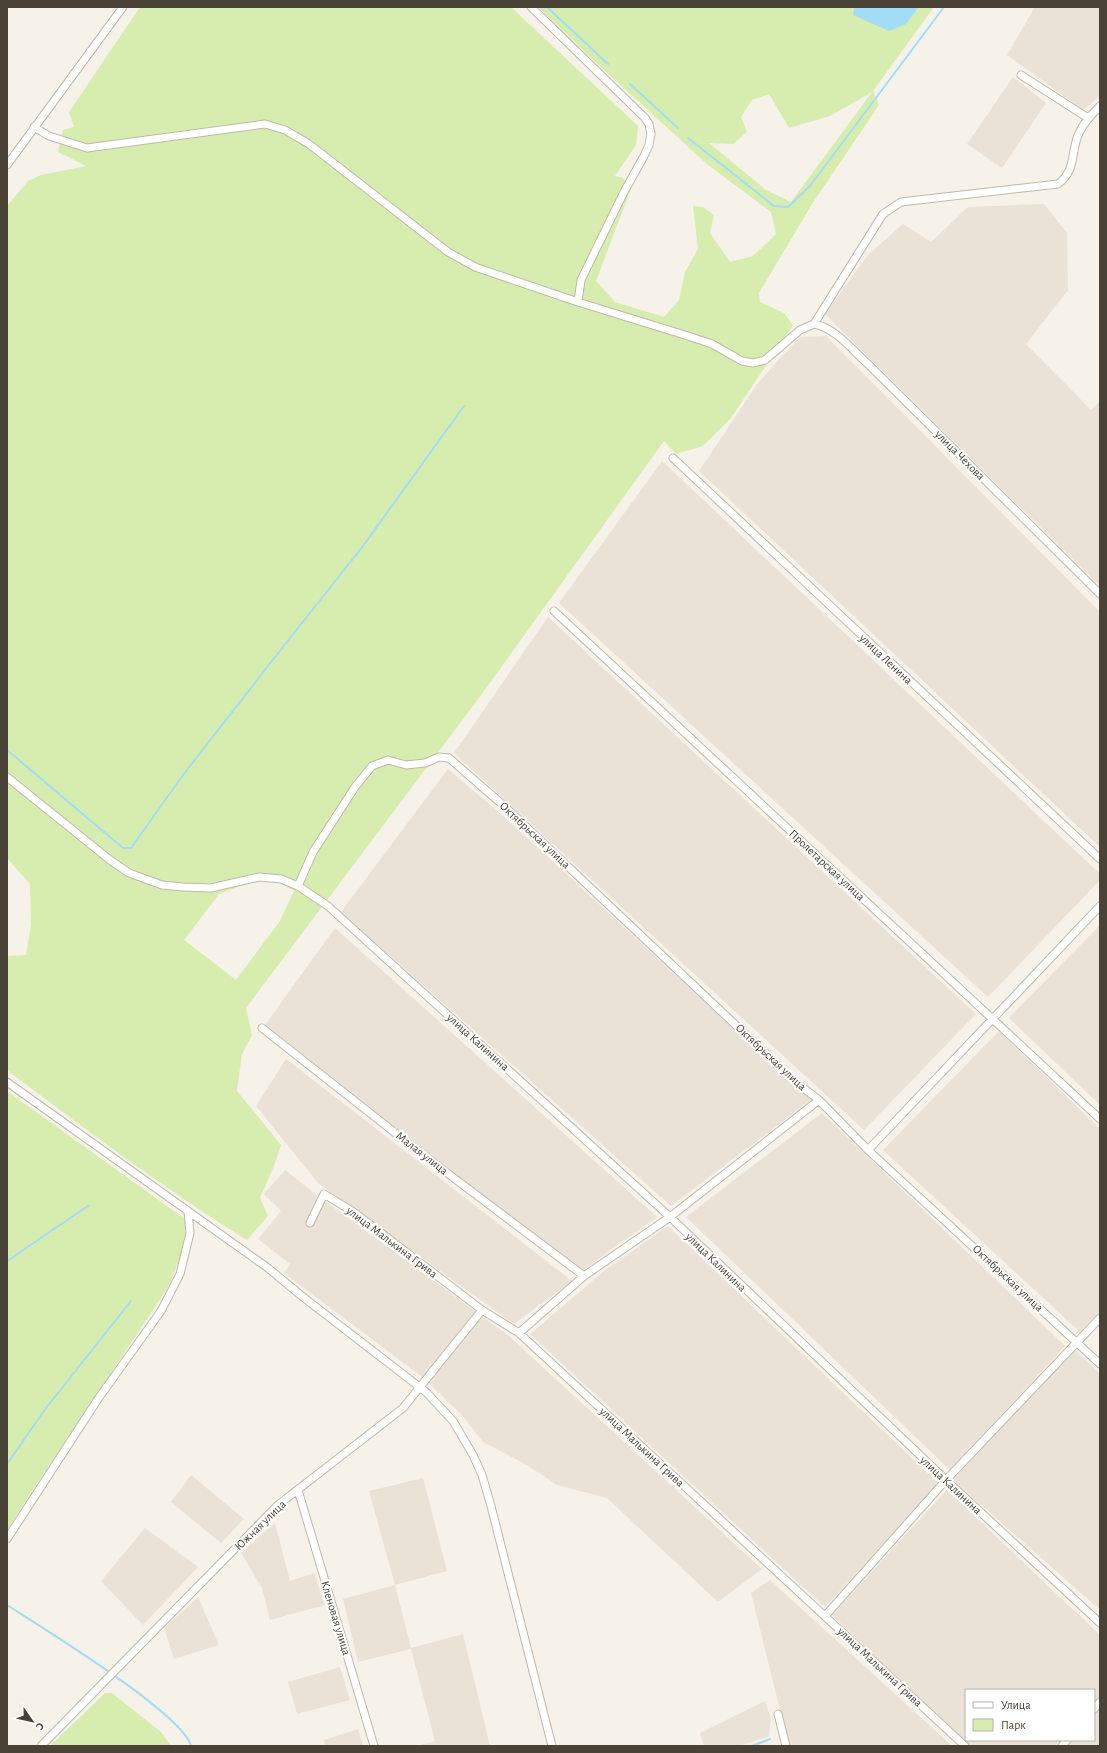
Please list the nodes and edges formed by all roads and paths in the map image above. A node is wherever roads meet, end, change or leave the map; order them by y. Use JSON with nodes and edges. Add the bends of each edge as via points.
{"nodes":[{"id":1,"x":123,"y":7,"type":"edge"},
{"id":2,"x":531,"y":7,"type":"edge"},
{"id":3,"x":1021,"y":75,"type":"dead end"},
{"id":4,"x":1100,"y":106,"type":"edge"},
{"id":5,"x":1088,"y":118,"type":"junction"},
{"id":6,"x":34,"y":127,"type":"junction"},
{"id":7,"x":7,"y":165,"type":"edge"},
{"id":8,"x":578,"y":302,"type":"junction"},
{"id":9,"x":814,"y":324,"type":"junction"},
{"id":10,"x":673,"y":458,"type":"dead end"},
{"id":11,"x":1100,"y":594,"type":"edge"},
{"id":12,"x":554,"y":610,"type":"dead end"},
{"id":13,"x":7,"y":777,"type":"edge"},
{"id":14,"x":1100,"y":859,"type":"edge"},
{"id":15,"x":298,"y":886,"type":"junction"},
{"id":16,"x":1100,"y":906,"type":"edge"},
{"id":17,"x":993,"y":1020,"type":"junction"},
{"id":18,"x":262,"y":1028,"type":"dead end"},
{"id":19,"x":7,"y":1082,"type":"edge"},
{"id":20,"x":819,"y":1100,"type":"junction"},
{"id":21,"x":1100,"y":1119,"type":"edge"},
{"id":22,"x":868,"y":1150,"type":"junction"},
{"id":23,"x":188,"y":1212,"type":"junction"},
{"id":24,"x":670,"y":1217,"type":"junction"},
{"id":25,"x":310,"y":1223,"type":"dead end"},
{"id":26,"x":584,"y":1276,"type":"junction"},
{"id":27,"x":482,"y":1310,"type":"junction"},
{"id":28,"x":1100,"y":1318,"type":"edge"},
{"id":29,"x":519,"y":1333,"type":"junction"},
{"id":30,"x":1077,"y":1342,"type":"junction"},
{"id":31,"x":1100,"y":1364,"type":"edge"},
{"id":32,"x":421,"y":1388,"type":"junction"},
{"id":33,"x":946,"y":1480,"type":"junction"},
{"id":34,"x":298,"y":1490,"type":"junction"},
{"id":35,"x":7,"y":1539,"type":"edge"},
{"id":36,"x":825,"y":1616,"type":"junction"},
{"id":37,"x":1100,"y":1622,"type":"edge"},
{"id":38,"x":778,"y":1714,"type":"dead end"},
{"id":39,"x":41,"y":1746,"type":"edge"},
{"id":40,"x":374,"y":1746,"type":"edge"},
{"id":41,"x":552,"y":1746,"type":"edge"},
{"id":42,"x":786,"y":1746,"type":"edge"},
{"id":43,"x":965,"y":1746,"type":"edge"}],
"edges":[{"from":1,"to":6,"type":"street"},
{"from":2,"to":8,"type":"street","via":[[645,118],[651,134],[644,156],[581,280]]},
{"from":3,"to":5,"type":"street"},
{"from":4,"to":5,"type":"street"},
{"from":5,"to":9,"type":"street","via":[[1078,134],[1070,170],[1066,178],[1058,184],[901,202],[883,214]]},
{"from":6,"to":7,"type":"street"},
{"from":6,"to":8,"type":"street","via":[[49,136],[87,148],[265,124],[285,130],[309,144],[448,252],[476,267]]},
{"from":8,"to":9,"type":"street","via":[[712,344],[742,361],[753,363],[765,360],[800,330]]},
{"from":9,"to":11,"type":"street","name":"улица Чехова","via":[[832,331],[864,360]]},
{"from":10,"to":14,"type":"street","name":"улица Ленина"},
{"from":12,"to":17,"type":"street","name":"Пролетарская улица"},
{"from":13,"to":15,"type":"street","name":"улица Калинина","via":[[110,860],[129,872],[162,885],[210,888],[259,877],[281,879]]},
{"from":15,"to":20,"type":"street","name":"Октябрьская улица","via":[[313,852],[355,787],[372,766],[388,760],[406,765],[425,763],[439,757],[449,758],[797,1083]]},
{"from":15,"to":24,"type":"street","name":"улица Калинина","via":[[328,906]]},
{"from":16,"to":17,"type":"street"},
{"from":17,"to":21,"type":"street","name":"Пролетарская улица"},
{"from":17,"to":22,"type":"street"},
{"from":18,"to":26,"type":"street","name":"Малая улица","via":[[422,1154]]},
{"from":19,"to":23,"type":"street"},
{"from":20,"to":22,"type":"street","name":"Октябрьская улица"},
{"from":20,"to":24,"type":"street"},
{"from":22,"to":30,"type":"street","name":"Октябрьская улица"},
{"from":23,"to":32,"type":"street","via":[[268,1268]]},
{"from":23,"to":35,"type":"street","via":[[190,1233],[180,1274],[161,1311],[98,1399]]},
{"from":24,"to":26,"type":"street"},
{"from":24,"to":33,"type":"street","name":"улица Калинина"},
{"from":25,"to":27,"type":"street","name":"улица Малькина Грива","via":[[324,1194],[355,1213]]},
{"from":26,"to":29,"type":"street"},
{"from":27,"to":29,"type":"street","name":"улица Малькина Грива"},
{"from":27,"to":32,"type":"street","name":"Южная улица"},
{"from":28,"to":30,"type":"street"},
{"from":29,"to":36,"type":"street","name":"улица Малькина Грива"},
{"from":30,"to":31,"type":"street","name":"Октябрьская улица"},
{"from":30,"to":33,"type":"street"},
{"from":32,"to":34,"type":"street","name":"Южная улица","via":[[403,1408]]},
{"from":32,"to":41,"type":"street","via":[[452,1421],[482,1475]]},
{"from":33,"to":36,"type":"street"},
{"from":33,"to":37,"type":"street","name":"улица Калинина"},
{"from":34,"to":39,"type":"street","name":"Южная улица","via":[[278,1505]]},
{"from":34,"to":40,"type":"street","name":"Кленовая улица"},
{"from":36,"to":43,"type":"street","name":"улица Малькина Грива"},
{"from":38,"to":42,"type":"street"}]}
